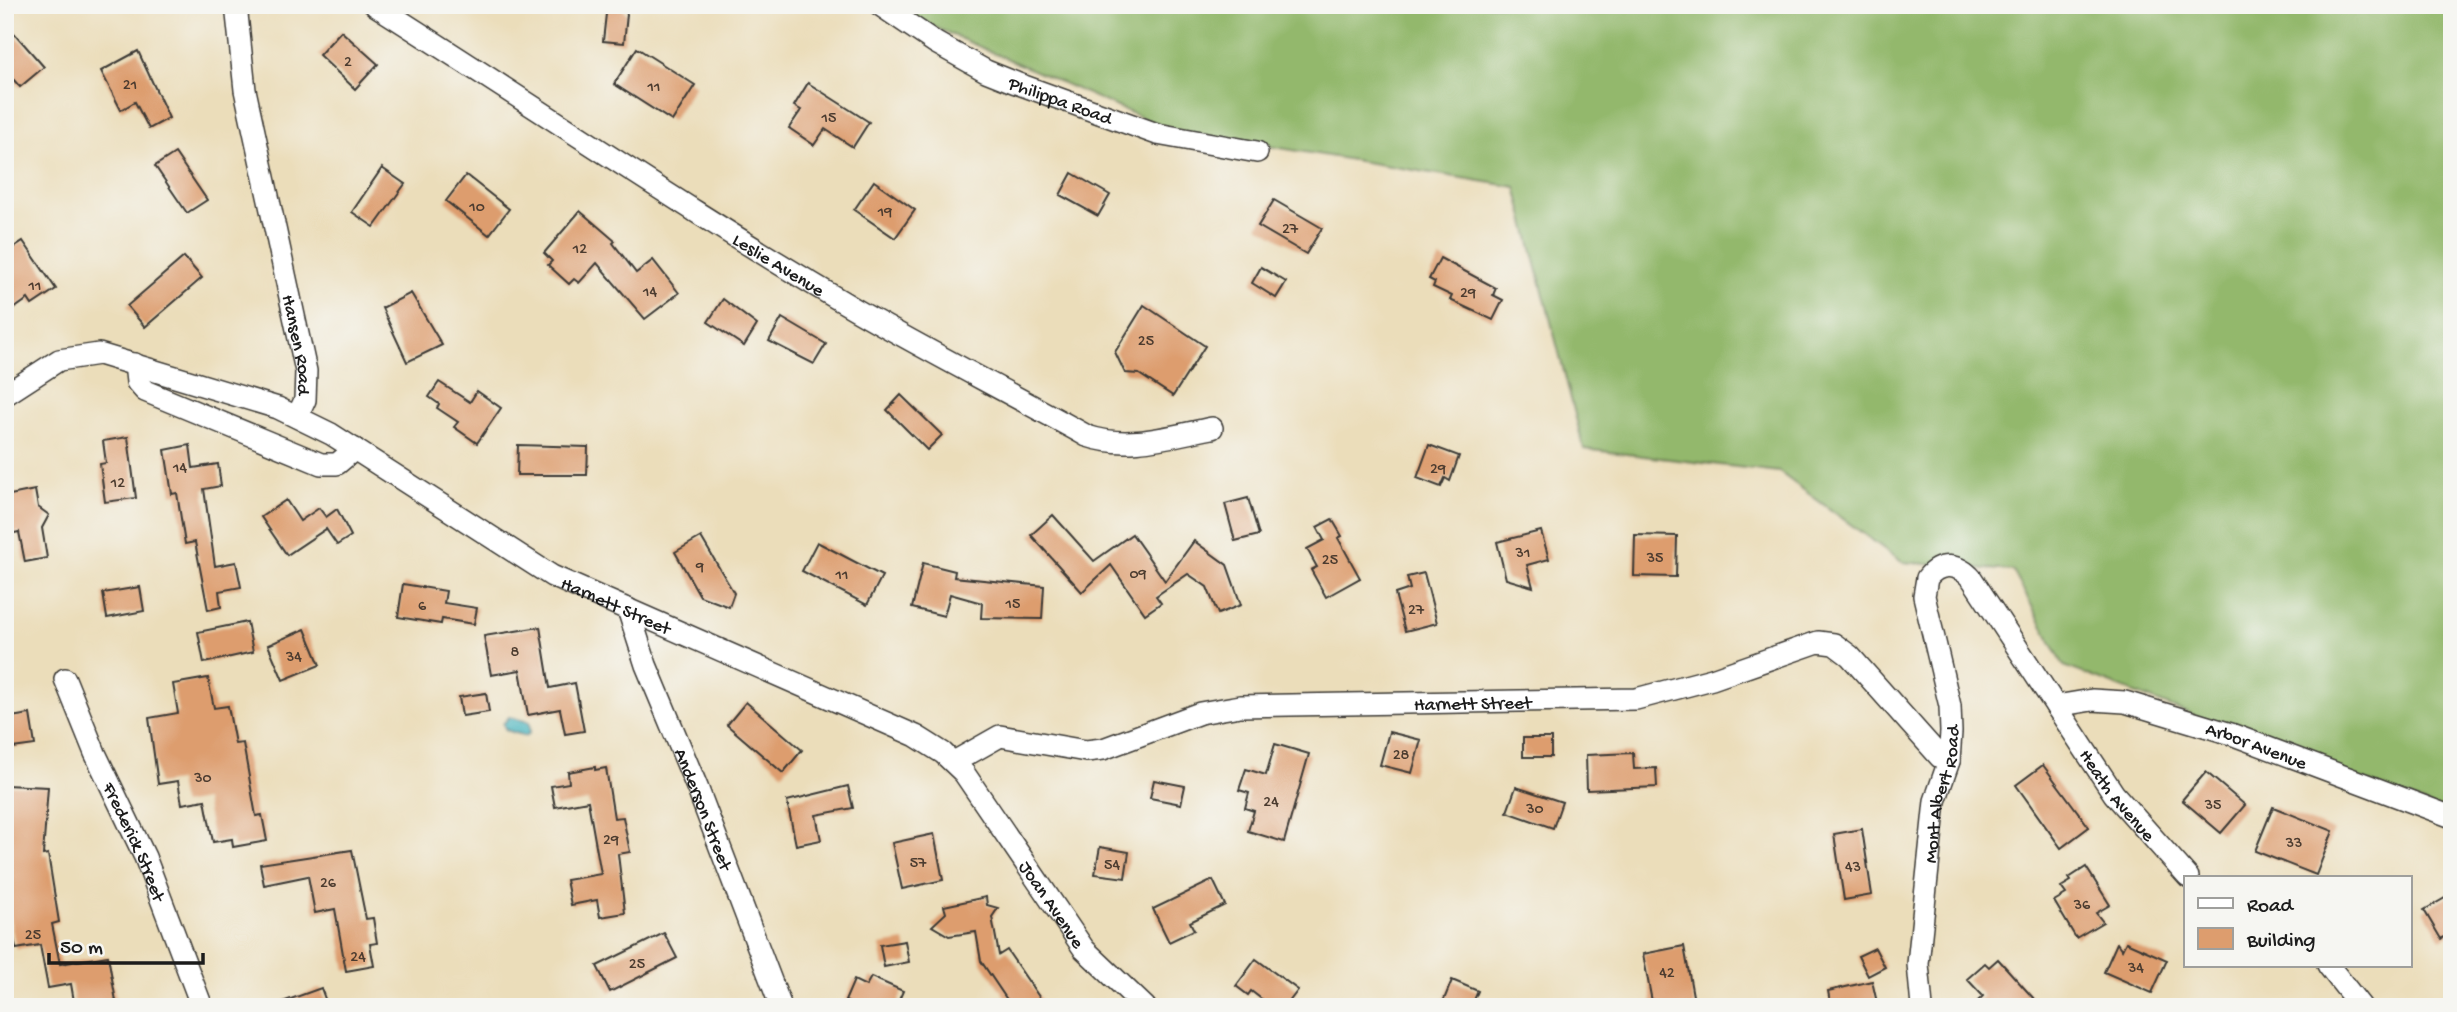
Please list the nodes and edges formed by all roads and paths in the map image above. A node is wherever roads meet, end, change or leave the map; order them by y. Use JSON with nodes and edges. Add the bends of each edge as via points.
{"nodes":[{"id":1,"x":236,"y":5,"type":"edge"},
{"id":2,"x":375,"y":5,"type":"edge"},
{"id":3,"x":880,"y":5,"type":"edge"},
{"id":4,"x":1257,"y":152,"type":"dead end"},
{"id":5,"x":135,"y":364,"type":"junction"},
{"id":6,"x":5,"y":395,"type":"edge"},
{"id":7,"x":297,"y":417,"type":"junction"},
{"id":8,"x":1212,"y":428,"type":"dead end"},
{"id":9,"x":355,"y":449,"type":"junction"},
{"id":10,"x":628,"y":608,"type":"junction"},
{"id":11,"x":65,"y":679,"type":"dead end"},
{"id":12,"x":2056,"y":706,"type":"junction"},
{"id":13,"x":1948,"y":761,"type":"junction"},
{"id":14,"x":954,"y":762,"type":"junction"},
{"id":15,"x":974,"y":788,"type":"joint"},
{"id":16,"x":2452,"y":817,"type":"edge"},
{"id":17,"x":2188,"y":876,"type":"edge"},
{"id":18,"x":2330,"y":967,"type":"edge"},
{"id":19,"x":202,"y":1007,"type":"edge"},
{"id":20,"x":781,"y":1007,"type":"edge"},
{"id":21,"x":1145,"y":1007,"type":"edge"},
{"id":22,"x":1922,"y":1007,"type":"edge"},
{"id":23,"x":2361,"y":1007,"type":"edge"}],
"edges":[{"from":1,"to":7,"type":"street","name":"Hansen Road","via":[[245,90],[306,371],[304,400]]},
{"from":2,"to":8,"type":"street","name":"Leslie Avenue","via":[[844,303],[1087,436],[1127,443]]},
{"from":3,"to":4,"type":"street","name":"Philippa Road","via":[[945,48],[1016,83],[1157,135]]},
{"from":5,"to":6,"type":"street","name":"Hansen Road","via":[[99,354],[73,356],[47,366]]},
{"from":5,"to":7,"type":"street","name":"Hansen Road"},
{"from":5,"to":9,"type":"street","via":[[137,382],[145,391],[321,464],[337,464]]},
{"from":7,"to":9,"type":"street","name":"Harnett Street"},
{"from":9,"to":10,"type":"street","name":"Harnett Street","via":[[535,567]]},
{"from":10,"to":14,"type":"street","name":"Harnett Street","via":[[916,736]]},
{"from":10,"to":20,"type":"street","name":"Anderson Street","via":[[646,665]]},
{"from":11,"to":19,"type":"street","name":"Frederick Street","via":[[145,858]]},
{"from":12,"to":13,"type":"street","name":"Mont Albert Road","via":[[1972,579],[1955,567],[1940,568],[1927,578],[1924,596],[1950,706]]},
{"from":12,"to":16,"type":"street","name":"Arbor Avenue","via":[[2103,699],[2125,702],[2231,734]]},
{"from":12,"to":17,"type":"street","name":"Heath Avenue","via":[[2114,794]]},
{"from":13,"to":14,"type":"street","name":"Harnett Street","via":[[1850,656],[1834,644],[1807,644],[1712,679],[1636,699],[1228,707],[1086,751],[1000,736]]},
{"from":13,"to":22,"type":"street","name":"Mont Albert Road","via":[[1937,790],[1918,964]]},
{"from":14,"to":15,"type":"street","name":"Harnett Street"},
{"from":15,"to":21,"type":"street","name":"Joan Avenue","via":[[1084,949]]},
{"from":18,"to":23,"type":"street"}]}
